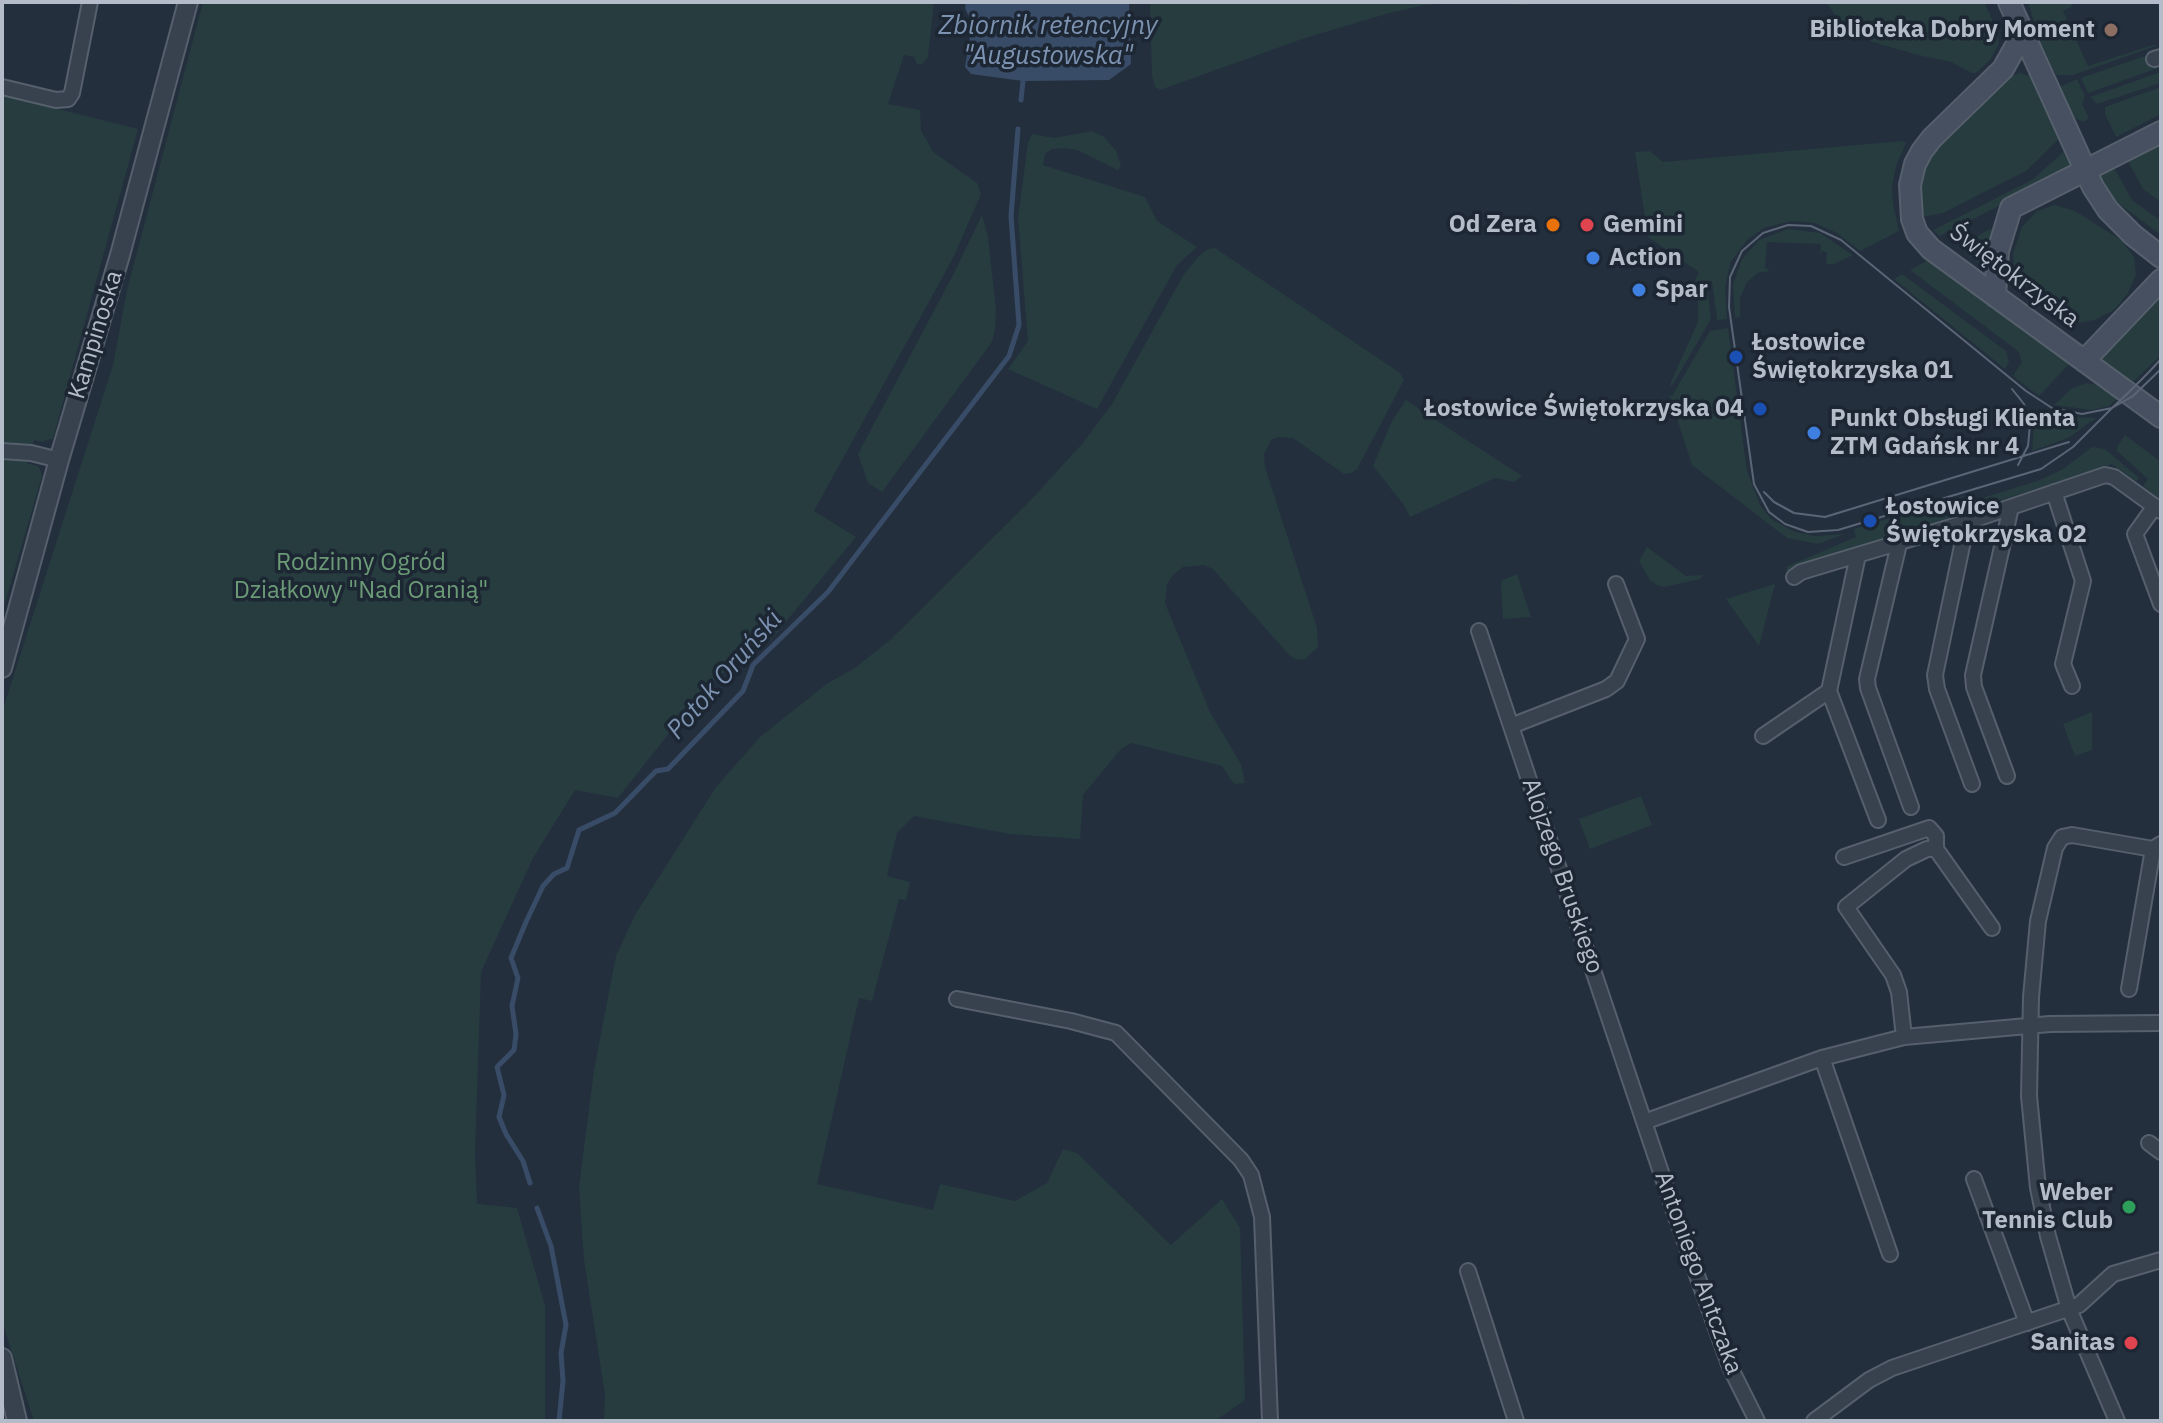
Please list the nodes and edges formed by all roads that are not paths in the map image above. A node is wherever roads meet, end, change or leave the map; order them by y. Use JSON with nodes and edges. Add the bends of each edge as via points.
{"nodes":[{"id":1,"x":90,"y":2,"type":"edge"},
{"id":2,"x":188,"y":2,"type":"edge"},
{"id":3,"x":2009,"y":2,"type":"edge"},
{"id":4,"x":2023,"y":33,"type":"junction"},
{"id":5,"x":2037,"y":65,"type":"junction"},
{"id":6,"x":2003,"y":69,"type":"junction"},
{"id":7,"x":2,"y":87,"type":"edge"},
{"id":8,"x":2161,"y":132,"type":"edge"},
{"id":9,"x":2085,"y":171,"type":"junction"},
{"id":10,"x":2161,"y":257,"type":"edge"},
{"id":11,"x":2161,"y":280,"type":"edge"},
{"id":12,"x":1995,"y":296,"type":"junction"},
{"id":13,"x":2084,"y":361,"type":"junction"},
{"id":14,"x":2161,"y":417,"type":"edge"},
{"id":15,"x":2,"y":451,"type":"edge"},
{"id":16,"x":59,"y":460,"type":"junction"},
{"id":17,"x":2054,"y":492,"type":"junction"},
{"id":18,"x":2011,"y":507,"type":"junction"},
{"id":19,"x":2158,"y":508,"type":"edge"},
{"id":20,"x":1967,"y":522,"type":"junction"},
{"id":21,"x":1899,"y":544,"type":"junction"},
{"id":22,"x":1858,"y":555,"type":"junction"},
{"id":23,"x":1794,"y":577,"type":"dead end"},
{"id":24,"x":1616,"y":584,"type":"dead end"},
{"id":25,"x":2161,"y":604,"type":"edge"},
{"id":26,"x":1479,"y":631,"type":"dead end"},
{"id":27,"x":2,"y":668,"type":"edge"},
{"id":28,"x":2072,"y":686,"type":"dead end"},
{"id":29,"x":1829,"y":691,"type":"junction"},
{"id":30,"x":1511,"y":726,"type":"junction"},
{"id":31,"x":1763,"y":736,"type":"dead end"},
{"id":32,"x":2007,"y":776,"type":"dead end"},
{"id":33,"x":1972,"y":784,"type":"dead end"},
{"id":34,"x":1911,"y":807,"type":"dead end"},
{"id":35,"x":1878,"y":820,"type":"dead end"},
{"id":36,"x":2157,"y":847,"type":"edge"},
{"id":37,"x":1936,"y":849,"type":"junction"},
{"id":38,"x":1844,"y":857,"type":"dead end"},
{"id":39,"x":1992,"y":928,"type":"dead end"},
{"id":40,"x":2129,"y":989,"type":"dead end"},
{"id":41,"x":957,"y":999,"type":"dead end"},
{"id":42,"x":2161,"y":1023,"type":"edge"},
{"id":43,"x":2029,"y":1025,"type":"junction"},
{"id":44,"x":1904,"y":1037,"type":"junction"},
{"id":45,"x":1822,"y":1058,"type":"junction"},
{"id":46,"x":1644,"y":1122,"type":"junction"},
{"id":47,"x":1974,"y":1179,"type":"dead end"},
{"id":48,"x":1890,"y":1254,"type":"dead end"},
{"id":49,"x":2161,"y":1260,"type":"edge"},
{"id":50,"x":1468,"y":1271,"type":"dead end"},
{"id":51,"x":2069,"y":1309,"type":"junction"},
{"id":52,"x":2027,"y":1323,"type":"junction"},
{"id":53,"x":2,"y":1358,"type":"edge"},
{"id":54,"x":17,"y":1421,"type":"edge"},
{"id":55,"x":1270,"y":1421,"type":"edge"},
{"id":56,"x":1516,"y":1421,"type":"edge"},
{"id":57,"x":1757,"y":1421,"type":"edge"},
{"id":58,"x":1814,"y":1421,"type":"edge"},
{"id":59,"x":2117,"y":1421,"type":"edge"}],
"edges":[{"from":1,"to":7,"type":"street","via":[[68,99]]},
{"from":2,"to":16,"type":"street","name":"Kampinoska"},
{"from":3,"to":4,"type":"main road"},
{"from":4,"to":5,"type":"main road"},
{"from":4,"to":6,"type":"main road","name":"Świętokrzyska"},
{"from":5,"to":6,"type":"main road"},
{"from":5,"to":9,"type":"main road"},
{"from":6,"to":12,"type":"main road","name":"Świętokrzyska","via":[[1932,138],[1915,164],[1909,203],[1917,233],[1931,249]]},
{"from":8,"to":9,"type":"main road"},
{"from":9,"to":10,"type":"main road","via":[[2108,210]]},
{"from":9,"to":12,"type":"main road","via":[[2011,208],[1998,251]]},
{"from":11,"to":13,"type":"main road"},
{"from":12,"to":13,"type":"main road","name":"Świętokrzyska"},
{"from":13,"to":14,"type":"main road","name":"Świętokrzyska"},
{"from":15,"to":16,"type":"street"},
{"from":16,"to":27,"type":"street","name":"Kampinoska"},
{"from":17,"to":18,"type":"street"},
{"from":17,"to":19,"type":"street","via":[[2110,475]]},
{"from":17,"to":28,"type":"street","via":[[2083,581],[2063,664]]},
{"from":18,"to":20,"type":"street"},
{"from":18,"to":32,"type":"street","via":[[1973,675]]},
{"from":19,"to":25,"type":"street","via":[[2135,534]]},
{"from":20,"to":21,"type":"street"},
{"from":20,"to":33,"type":"street","via":[[1935,675]]},
{"from":21,"to":22,"type":"street"},
{"from":21,"to":34,"type":"street","via":[[1867,679]]},
{"from":22,"to":23,"type":"street"},
{"from":22,"to":29,"type":"street"},
{"from":24,"to":30,"type":"street","via":[[1637,639],[1617,681]]},
{"from":26,"to":30,"type":"street","name":"Alojzego Bruskiego"},
{"from":29,"to":31,"type":"street"},
{"from":29,"to":35,"type":"street"},
{"from":30,"to":46,"type":"street","name":"Alojzego Bruskiego"},
{"from":36,"to":40,"type":"street"},
{"from":36,"to":43,"type":"street","via":[[2062,837],[2038,921]]},
{"from":37,"to":38,"type":"street","via":[[1933,830],[1926,827]]},
{"from":37,"to":39,"type":"street"},
{"from":37,"to":44,"type":"street","via":[[1906,859],[1846,907],[1893,975]]},
{"from":41,"to":55,"type":"street","via":[[1116,1033],[1241,1160],[1251,1175],[1262,1217]]},
{"from":42,"to":43,"type":"street"},
{"from":43,"to":44,"type":"street"},
{"from":43,"to":51,"type":"street","via":[[2038,1188]]},
{"from":44,"to":45,"type":"street"},
{"from":45,"to":46,"type":"street"},
{"from":45,"to":48,"type":"street"},
{"from":46,"to":57,"type":"street","name":"Antoniego Antczaka","via":[[1722,1346]]},
{"from":47,"to":52,"type":"street"},
{"from":49,"to":51,"type":"street","via":[[2113,1274]]},
{"from":50,"to":56,"type":"street"},
{"from":51,"to":52,"type":"street"},
{"from":51,"to":59,"type":"street"},
{"from":52,"to":58,"type":"street","via":[[1892,1368]]},
{"from":53,"to":54,"type":"street"}]}
